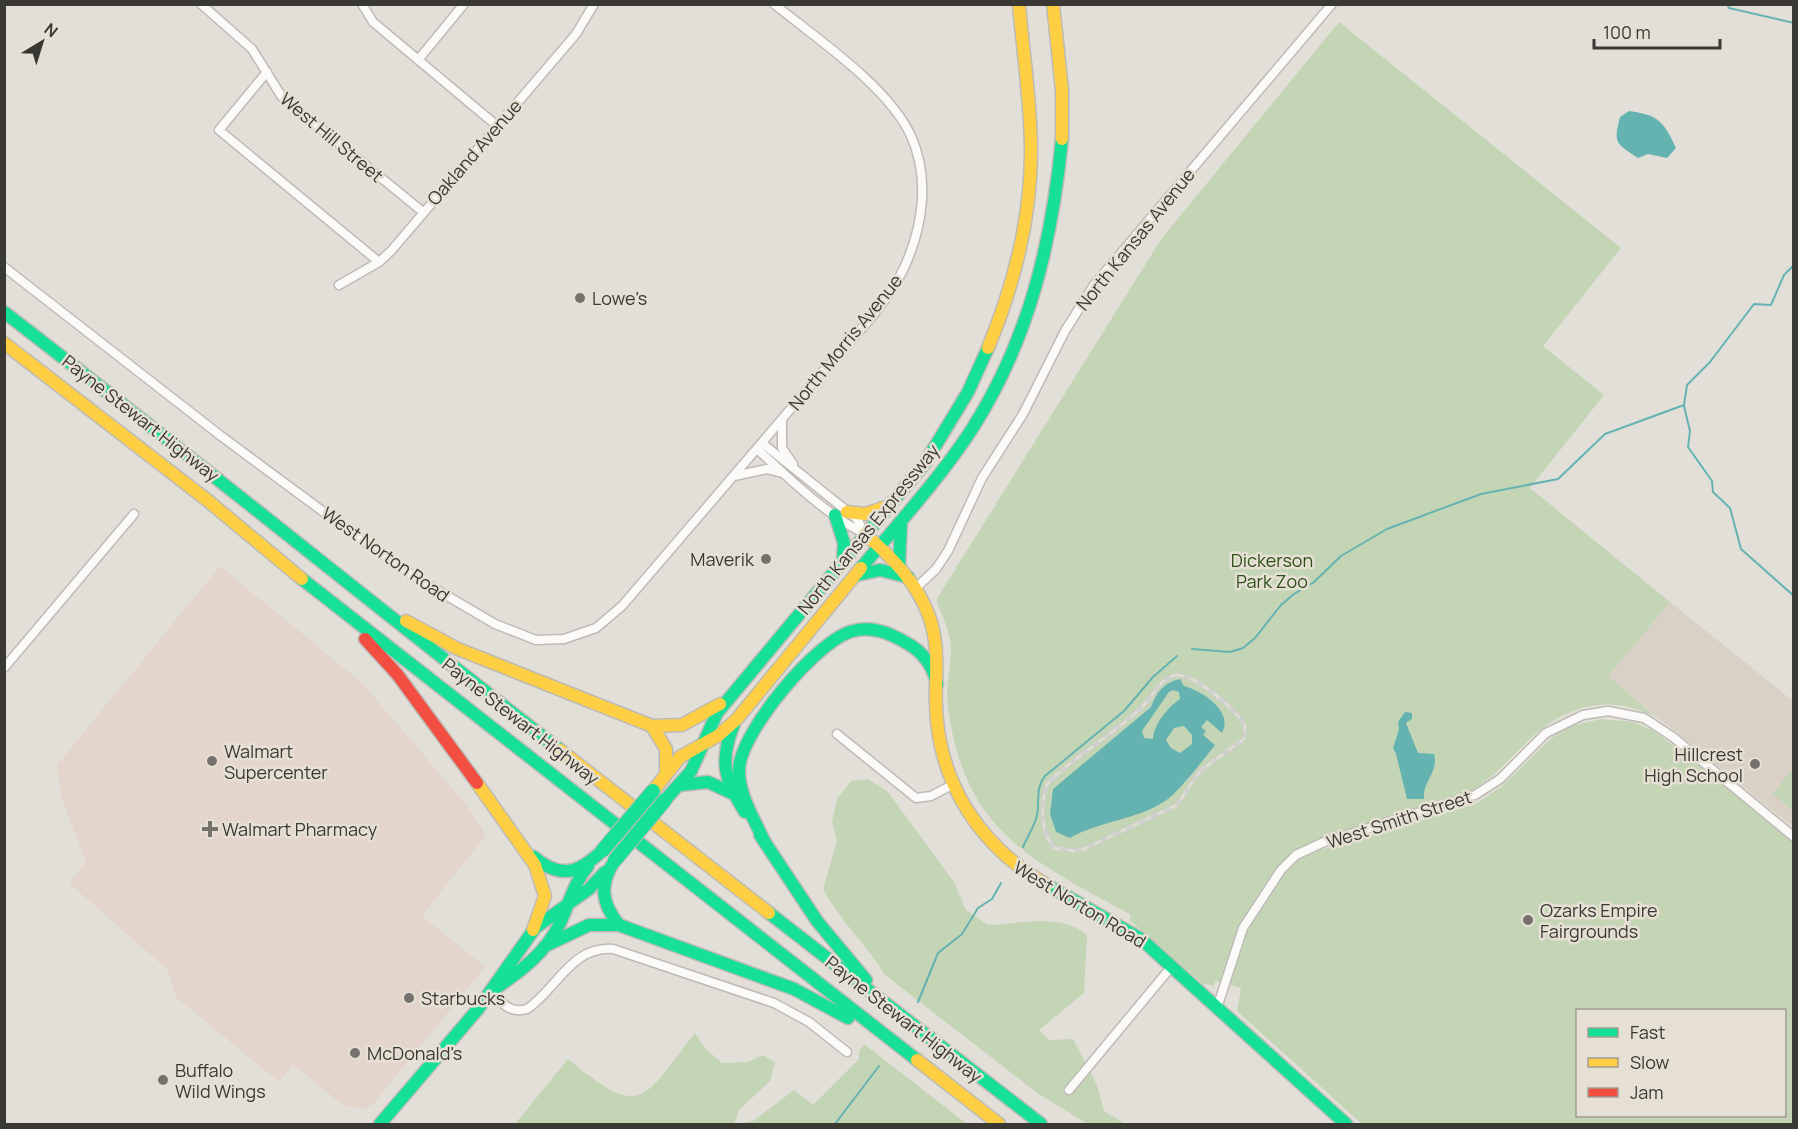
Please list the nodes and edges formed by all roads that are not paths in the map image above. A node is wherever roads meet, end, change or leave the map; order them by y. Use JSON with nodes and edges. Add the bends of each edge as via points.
{"nodes":[{"id":1,"x":201,"y":4,"type":"edge"},
{"id":2,"x":362,"y":4,"type":"edge"},
{"id":3,"x":464,"y":4,"type":"edge"},
{"id":4,"x":594,"y":4,"type":"edge"},
{"id":5,"x":774,"y":4,"type":"edge"},
{"id":6,"x":1019,"y":4,"type":"edge"},
{"id":7,"x":1053,"y":4,"type":"edge"},
{"id":8,"x":1332,"y":4,"type":"edge"},
{"id":9,"x":418,"y":60,"type":"junction"},
{"id":10,"x":267,"y":72,"type":"junction"},
{"id":11,"x":496,"y":125,"type":"junction"},
{"id":12,"x":423,"y":212,"type":"junction"},
{"id":13,"x":379,"y":262,"type":"junction"},
{"id":14,"x":4,"y":267,"type":"edge"},
{"id":15,"x":339,"y":285,"type":"dead end"},
{"id":16,"x":4,"y":312,"type":"edge"},
{"id":17,"x":4,"y":343,"type":"edge"},
{"id":18,"x":782,"y":420,"type":"junction"},
{"id":19,"x":760,"y":446,"type":"junction"},
{"id":20,"x":798,"y":472,"type":"junction"},
{"id":21,"x":782,"y":473,"type":"junction"},
{"id":22,"x":734,"y":476,"type":"junction"},
{"id":23,"x":889,"y":506,"type":"junction"},
{"id":24,"x":841,"y":513,"type":"junction"},
{"id":25,"x":134,"y":514,"type":"dead end"},
{"id":26,"x":901,"y":523,"type":"junction"},
{"id":27,"x":865,"y":534,"type":"junction"},
{"id":28,"x":881,"y":547,"type":"junction"},
{"id":29,"x":843,"y":560,"type":"junction"},
{"id":30,"x":857,"y":575,"type":"junction"},
{"id":31,"x":907,"y":577,"type":"junction"},
{"id":32,"x":354,"y":590,"type":"junction"},
{"id":33,"x":337,"y":608,"type":"junction"},
{"id":34,"x":4,"y":668,"type":"edge"},
{"id":35,"x":937,"y":684,"type":"junction"},
{"id":36,"x":729,"y":699,"type":"junction"},
{"id":37,"x":737,"y":719,"type":"junction"},
{"id":38,"x":652,"y":726,"type":"junction"},
{"id":39,"x":837,"y":734,"type":"dead end"},
{"id":40,"x":702,"y":745,"type":"junction"},
{"id":41,"x":666,"y":774,"type":"junction"},
{"id":42,"x":680,"y":785,"type":"junction"},
{"id":43,"x":952,"y":785,"type":"junction"},
{"id":44,"x":734,"y":794,"type":"junction"},
{"id":45,"x":1794,"y":837,"type":"edge"},
{"id":46,"x":765,"y":843,"type":"junction"},
{"id":47,"x":525,"y":849,"type":"junction"},
{"id":48,"x":588,"y":866,"type":"junction"},
{"id":49,"x":606,"y":872,"type":"junction"},
{"id":50,"x":566,"y":905,"type":"junction"},
{"id":51,"x":620,"y":925,"type":"junction"},
{"id":52,"x":533,"y":930,"type":"junction"},
{"id":53,"x":545,"y":946,"type":"junction"},
{"id":54,"x":1172,"y":966,"type":"junction"},
{"id":55,"x":492,"y":991,"type":"junction"},
{"id":56,"x":1217,"y":1008,"type":"junction"},
{"id":57,"x":906,"y":1021,"type":"junction"},
{"id":58,"x":899,"y":1048,"type":"junction"},
{"id":59,"x":847,"y":1052,"type":"dead end"},
{"id":60,"x":1069,"y":1090,"type":"dead end"},
{"id":61,"x":380,"y":1125,"type":"edge"},
{"id":62,"x":999,"y":1125,"type":"edge"},
{"id":63,"x":1041,"y":1125,"type":"edge"},
{"id":64,"x":1346,"y":1125,"type":"edge"}],
"edges":[{"from":1,"to":10,"type":"street","name":"West Hill Street","via":[[246,42]]},
{"from":2,"to":9,"type":"street","via":[[373,22]]},
{"from":3,"to":9,"type":"street"},
{"from":4,"to":11,"type":"street","name":"Oakland Avenue","via":[[576,34]]},
{"from":5,"to":18,"type":"street","name":"North Morris Avenue","via":[[866,81],[894,110],[906,126],[918,156],[922,188],[919,224],[908,260],[892,290]]},
{"from":6,"to":23,"type":"main road","name":"North Kansas Expressway","via":[[1031,155],[1018,254],[1008,293],[962,406],[925,463]]},
{"from":7,"to":26,"type":"main road","name":"North Kansas Expressway","via":[[1063,120],[1057,190],[1043,271],[1009,364],[970,432]]},
{"from":8,"to":31,"type":"street","name":"North Kansas Avenue","via":[[1105,271],[1074,315],[1023,414],[982,478],[948,551],[936,569]]},
{"from":9,"to":11,"type":"street"},
{"from":10,"to":12,"type":"street","name":"West Hill Street","via":[[282,97]]},
{"from":10,"to":13,"type":"street","via":[[219,130]]},
{"from":11,"to":12,"type":"street","name":"Oakland Avenue"},
{"from":12,"to":13,"type":"street","name":"Oakland Avenue"},
{"from":13,"to":15,"type":"street","name":"Oakland Avenue"},
{"from":14,"to":22,"type":"street","name":"West Norton Road","via":[[352,533],[441,593],[518,635],[536,640],[564,639],[603,623]]},
{"from":16,"to":32,"type":"main road","name":"Payne Stewart Highway","via":[[220,479]]},
{"from":17,"to":33,"type":"main road","name":"Payne Stewart Highway","via":[[207,500]]},
{"from":18,"to":19,"type":"street","name":"North Morris Avenue"},
{"from":18,"to":20,"type":"street","via":[[782,448]]},
{"from":19,"to":20,"type":"street","name":"West Norton Road"},
{"from":19,"to":21,"type":"street","name":"West Norton Road"},
{"from":19,"to":22,"type":"street","name":"West Norton Road"},
{"from":20,"to":24,"type":"street","name":"West Norton Road"},
{"from":21,"to":22,"type":"street","via":[[767,469]]},
{"from":21,"to":24,"type":"street","name":"West Norton Road"},
{"from":23,"to":24,"type":"main road","via":[[865,514]]},
{"from":23,"to":27,"type":"main road","name":"North Kansas Expressway"},
{"from":24,"to":27,"type":"street","name":"West Norton Road"},
{"from":24,"to":29,"type":"main road"},
{"from":25,"to":34,"type":"street"},
{"from":26,"to":28,"type":"main road","name":"North Kansas Expressway"},
{"from":26,"to":31,"type":"main road"},
{"from":27,"to":28,"type":"main road","name":"West Norton Road"},
{"from":27,"to":29,"type":"main road","name":"North Kansas Expressway"},
{"from":28,"to":30,"type":"main road","name":"North Kansas Expressway"},
{"from":28,"to":31,"type":"main road","name":"West Norton Road"},
{"from":29,"to":36,"type":"main road","name":"North Kansas Expressway"},
{"from":30,"to":31,"type":"main road","via":[[880,570]]},
{"from":30,"to":37,"type":"main road","name":"North Kansas Expressway"},
{"from":31,"to":35,"type":"main road","name":"West Norton Road","via":[[934,633]]},
{"from":32,"to":38,"type":"main road","via":[[458,648]]},
{"from":32,"to":57,"type":"main road","name":"Payne Stewart Highway"},
{"from":33,"to":47,"type":"main road","via":[[397,674]]},
{"from":33,"to":58,"type":"main road","name":"Payne Stewart Highway"},
{"from":35,"to":43,"type":"main road","name":"West Norton Road","via":[[939,735]]},
{"from":35,"to":46,"type":"main road","via":[[927,658],[885,631],[856,630],[825,644],[757,723],[742,749],[742,785]]},
{"from":36,"to":38,"type":"main road","via":[[682,725]]},
{"from":36,"to":40,"type":"main road","name":"North Kansas Expressway","via":[[711,722]]},
{"from":37,"to":40,"type":"main road","name":"North Kansas Expressway"},
{"from":37,"to":44,"type":"main road","via":[[723,759],[724,773]]},
{"from":38,"to":41,"type":"main road","via":[[666,749]]},
{"from":39,"to":43,"type":"street","via":[[916,798],[931,796]]},
{"from":40,"to":41,"type":"main road","name":"North Kansas Expressway","via":[[685,753]]},
{"from":40,"to":42,"type":"main road","name":"North Kansas Expressway"},
{"from":41,"to":48,"type":"main road","name":"North Kansas Expressway","bridge":true},
{"from":42,"to":44,"type":"main road","via":[[711,781]]},
{"from":42,"to":49,"type":"main road","name":"North Kansas Expressway","bridge":true},
{"from":43,"to":54,"type":"main road","name":"West Norton Road","via":[[978,828],[1012,864],[1125,928]]},
{"from":44,"to":46,"type":"main road"},
{"from":45,"to":56,"type":"street","name":"West Smith Street","via":[[1664,730],[1635,715],[1608,711],[1582,715],[1552,729],[1500,779],[1475,795],[1324,842],[1296,855],[1247,920]]},
{"from":46,"to":57,"type":"main road","via":[[838,951]]},
{"from":47,"to":48,"type":"main road","via":[[550,870],[570,872]]},
{"from":47,"to":52,"type":"main road","via":[[545,891]]},
{"from":48,"to":50,"type":"main road","name":"North Kansas Expressway","via":[[576,880]]},
{"from":49,"to":50,"type":"main road","name":"North Kansas Expressway","via":[[591,890]]},
{"from":49,"to":51,"type":"main road","via":[[603,899]]},
{"from":50,"to":52,"type":"main road","name":"North Kansas Expressway"},
{"from":50,"to":53,"type":"main road","name":"North Kansas Expressway"},
{"from":51,"to":53,"type":"main road","via":[[582,925]]},
{"from":51,"to":58,"type":"main road","via":[[794,989]]},
{"from":52,"to":55,"type":"main road","name":"North Kansas Expressway"},
{"from":53,"to":55,"type":"main road","name":"North Kansas Expressway"},
{"from":54,"to":56,"type":"main road","name":"West Norton Road"},
{"from":54,"to":60,"type":"street"},
{"from":55,"to":59,"type":"street","via":[[508,1008],[523,1010],[538,1000],[578,958],[596,950],[618,950],[774,1003],[809,1022]]},
{"from":55,"to":61,"type":"main road","name":"North Kansas Expressway"},
{"from":56,"to":64,"type":"main road","name":"West Norton Road"},
{"from":57,"to":63,"type":"main road","name":"Payne Stewart Highway"},
{"from":58,"to":62,"type":"main road","name":"Payne Stewart Highway"}]}
